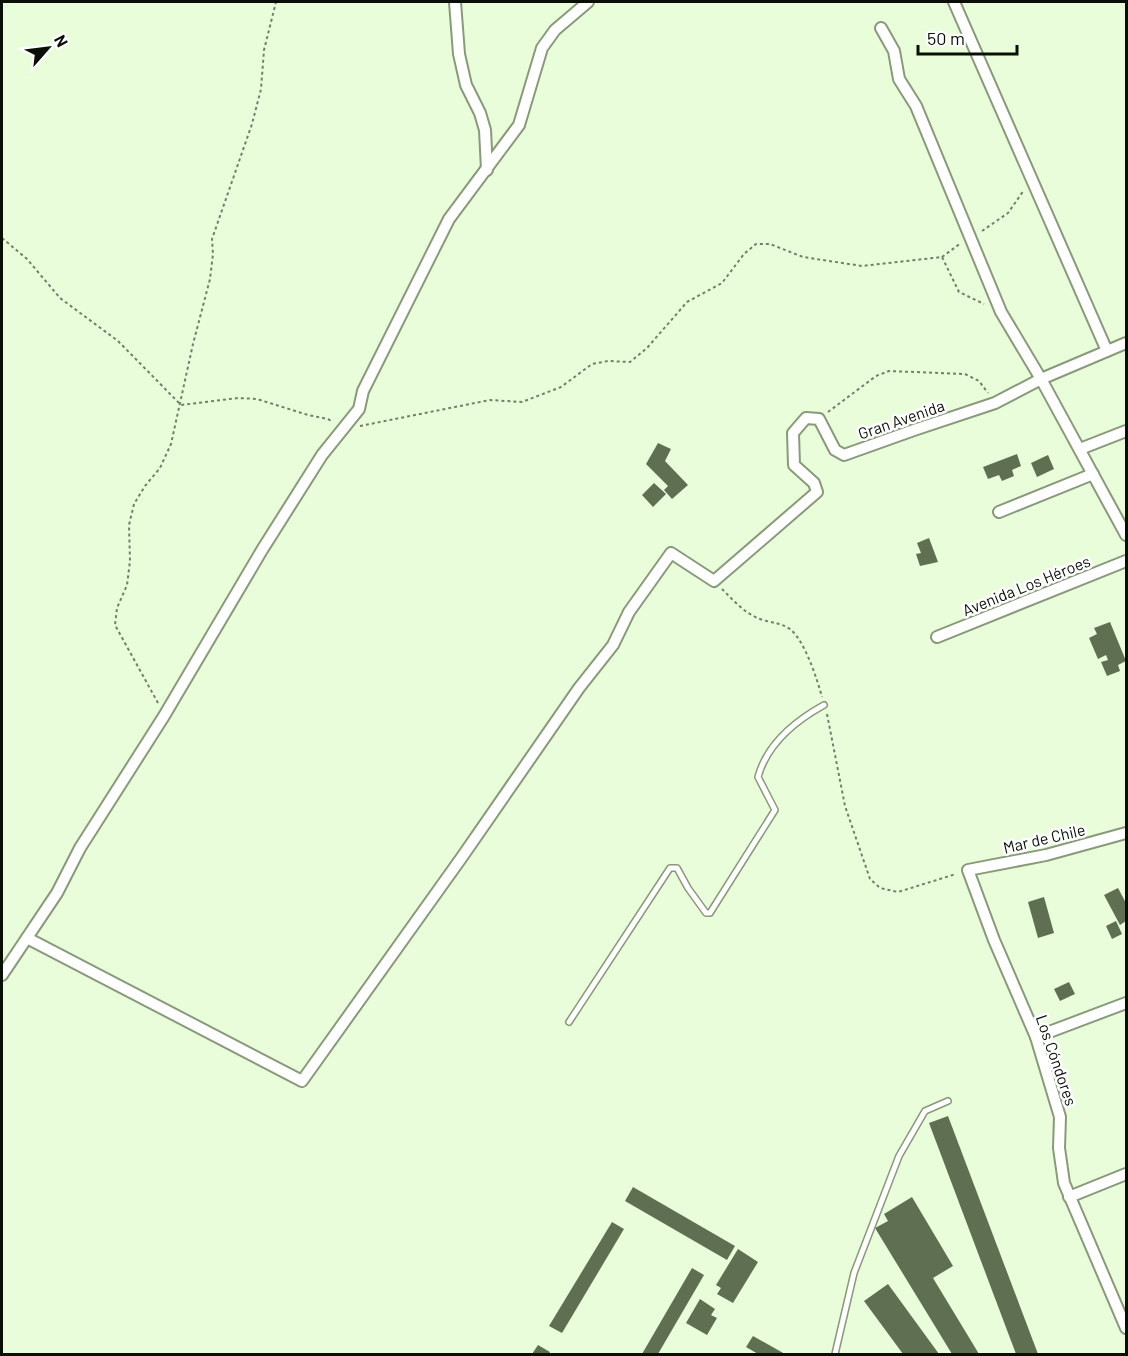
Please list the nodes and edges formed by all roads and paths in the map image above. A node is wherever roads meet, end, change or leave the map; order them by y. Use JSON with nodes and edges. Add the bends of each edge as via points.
{"nodes":[{"id":1,"x":276,"y":2,"type":"edge"},
{"id":2,"x":455,"y":2,"type":"edge"},
{"id":3,"x":588,"y":2,"type":"edge"},
{"id":4,"x":954,"y":2,"type":"edge"},
{"id":5,"x":881,"y":28,"type":"dead end"},
{"id":6,"x":487,"y":170,"type":"junction"},
{"id":7,"x":1030,"y":173,"type":"junction"},
{"id":8,"x":970,"y":236,"type":"junction"},
{"id":9,"x":2,"y":238,"type":"edge"},
{"id":10,"x":942,"y":257,"type":"junction"},
{"id":11,"x":1001,"y":312,"type":"junction"},
{"id":12,"x":1126,"y":343,"type":"edge"},
{"id":13,"x":1107,"y":351,"type":"junction"},
{"id":14,"x":1041,"y":379,"type":"junction"},
{"id":15,"x":995,"y":403,"type":"junction"},
{"id":16,"x":181,"y":405,"type":"junction"},
{"id":17,"x":819,"y":419,"type":"junction"},
{"id":18,"x":342,"y":429,"type":"junction"},
{"id":19,"x":1126,"y":431,"type":"edge"},
{"id":20,"x":1080,"y":449,"type":"junction"},
{"id":21,"x":1093,"y":474,"type":"junction"},
{"id":22,"x":999,"y":512,"type":"dead end"},
{"id":23,"x":1126,"y":535,"type":"edge"},
{"id":24,"x":1126,"y":561,"type":"edge"},
{"id":25,"x":714,"y":581,"type":"junction"},
{"id":26,"x":937,"y":637,"type":"dead end"},
{"id":27,"x":824,"y":705,"type":"junction"},
{"id":28,"x":164,"y":716,"type":"junction"},
{"id":29,"x":1126,"y":833,"type":"edge"},
{"id":30,"x":968,"y":870,"type":"junction"},
{"id":31,"x":27,"y":938,"type":"junction"},
{"id":32,"x":2,"y":975,"type":"edge"},
{"id":33,"x":1126,"y":1003,"type":"edge"},
{"id":34,"x":569,"y":1022,"type":"dead end"},
{"id":35,"x":1036,"y":1037,"type":"junction"},
{"id":36,"x":948,"y":1101,"type":"dead end"},
{"id":37,"x":1126,"y":1174,"type":"edge"},
{"id":38,"x":1069,"y":1197,"type":"junction"},
{"id":39,"x":1126,"y":1326,"type":"edge"},
{"id":40,"x":835,"y":1354,"type":"edge"}],
"edges":[{"from":1,"to":16,"type":"path","via":[[252,124],[212,239],[210,279]]},
{"from":2,"to":6,"type":"street","via":[[459,54],[466,85],[485,130]]},
{"from":3,"to":6,"type":"street","via":[[555,30],[542,48],[519,125]]},
{"from":4,"to":7,"type":"street"},
{"from":5,"to":8,"type":"street","via":[[894,51],[899,80],[916,106]]},
{"from":6,"to":18,"type":"street","via":[[450,219],[363,392],[359,409]]},
{"from":7,"to":8,"type":"path","via":[[1008,213]]},
{"from":7,"to":13,"type":"street"},
{"from":8,"to":10,"type":"path"},
{"from":8,"to":11,"type":"street"},
{"from":9,"to":16,"type":"path","via":[[27,259],[60,298],[118,341]]},
{"from":10,"to":11,"type":"path","via":[[959,292]]},
{"from":10,"to":18,"type":"path","via":[[862,267],[756,244],[722,283],[687,302],[630,362],[592,364],[561,387],[522,402],[490,400]]},
{"from":11,"to":14,"type":"street"},
{"from":12,"to":13,"type":"street","name":"Gran Avenida"},
{"from":13,"to":14,"type":"street","name":"Gran Avenida"},
{"from":14,"to":15,"type":"street","name":"Gran Avenida"},
{"from":14,"to":20,"type":"street"},
{"from":15,"to":17,"type":"path","via":[[979,381],[965,374],[889,371],[876,376]]},
{"from":15,"to":17,"type":"street","name":"Gran Avenida","via":[[844,456],[835,450]]},
{"from":16,"to":18,"type":"path","via":[[257,399],[328,418]]},
{"from":16,"to":28,"type":"path","via":[[160,468],[134,504],[129,525],[128,577],[115,625]]},
{"from":17,"to":25,"type":"street","via":[[806,418],[793,433],[794,465],[814,483],[817,492]]},
{"from":18,"to":28,"type":"street","via":[[262,550]]},
{"from":19,"to":20,"type":"street"},
{"from":20,"to":21,"type":"street"},
{"from":21,"to":22,"type":"street"},
{"from":21,"to":23,"type":"street"},
{"from":24,"to":26,"type":"street","name":"Avenida Los Héroes"},
{"from":25,"to":27,"type":"path","via":[[743,610],[792,631],[815,674]]},
{"from":25,"to":31,"type":"street","via":[[671,554],[629,612],[613,645],[302,1081]]},
{"from":27,"to":30,"type":"path","via":[[850,826],[874,884],[885,891],[898,892]]},
{"from":27,"to":34,"type":"lane","via":[[782,735],[760,769],[758,777],[775,810],[710,913],[706,913],[677,868],[670,868]]},
{"from":28,"to":31,"type":"street"},
{"from":29,"to":30,"type":"street","name":"Mar de Chile","via":[[1046,855]]},
{"from":30,"to":35,"type":"street","name":"Los Cóndores"},
{"from":31,"to":32,"type":"street"},
{"from":33,"to":35,"type":"street"},
{"from":35,"to":38,"type":"street","name":"Los Cóndores","via":[[1060,1117],[1059,1148]]},
{"from":36,"to":40,"type":"lane","via":[[925,1111],[898,1156],[854,1273]]},
{"from":37,"to":38,"type":"street"},
{"from":38,"to":39,"type":"street","name":"Los Cóndores"}]}
